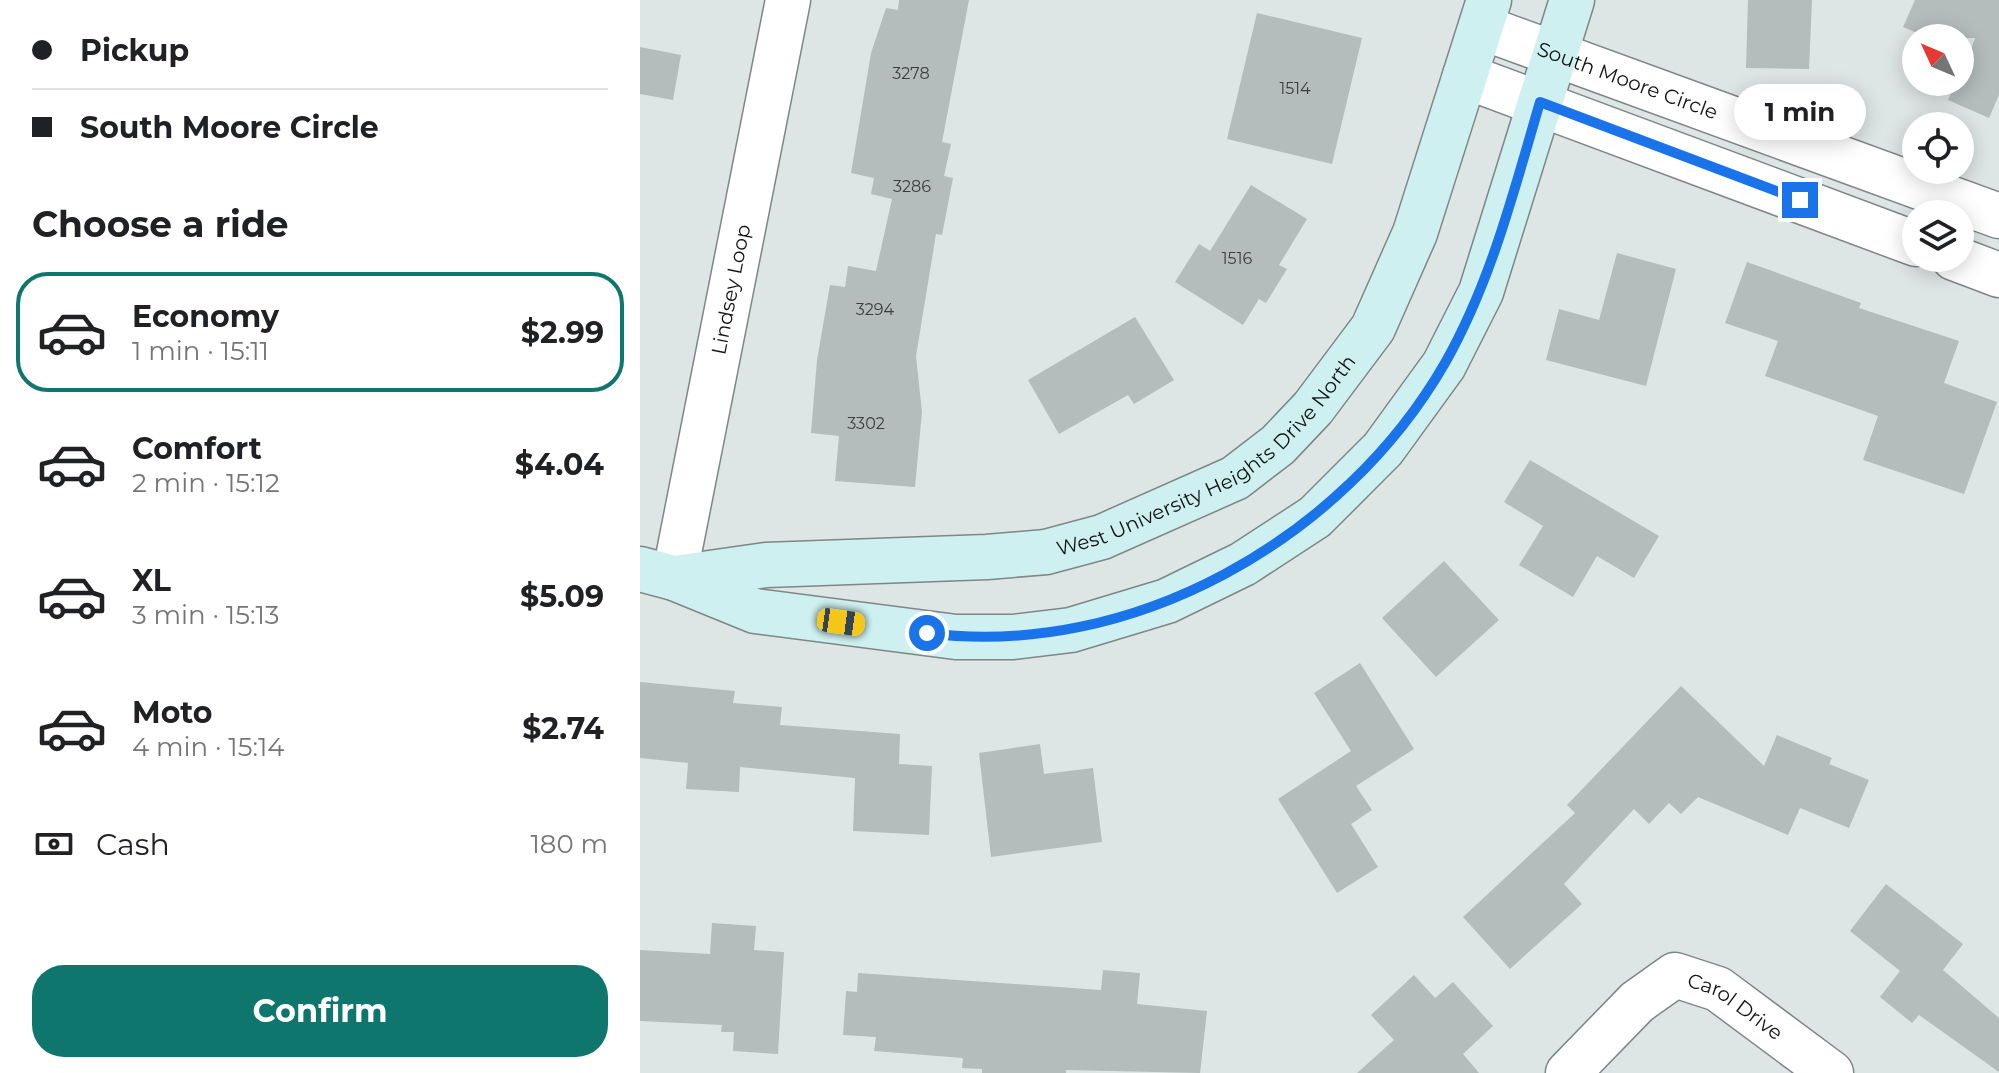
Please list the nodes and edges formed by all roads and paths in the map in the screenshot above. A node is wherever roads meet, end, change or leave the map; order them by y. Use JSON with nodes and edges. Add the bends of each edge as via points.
{"nodes":[{"id":1,"x":788,"y":0,"type":"edge"},
{"id":2,"x":1572,"y":0,"type":"edge"},
{"id":3,"x":1485,"y":13,"type":"edge"},
{"id":4,"x":1554,"y":54,"type":"junction"},
{"id":5,"x":1465,"y":76,"type":"junction"},
{"id":6,"x":1540,"y":102,"type":"junction"},
{"id":7,"x":1999,"y":216,"type":"edge"},
{"id":8,"x":1902,"y":239,"type":"edge"},
{"id":9,"x":1974,"y":266,"type":"edge"},
{"id":10,"x":1999,"y":275,"type":"edge"},
{"id":11,"x":657,"y":574,"type":"edge"},
{"id":12,"x":1568,"y":1073,"type":"edge"},
{"id":13,"x":1831,"y":1073,"type":"edge"}],
"edges":[{"from":1,"to":11,"type":"street","name":"Lindsey Loop"},
{"from":2,"to":4,"type":"street"},
{"from":3,"to":4,"type":"street","name":"South Moore Circle"},
{"from":3,"to":5,"type":"street","name":"West University Heights Drive North"},
{"from":4,"to":6,"type":"street"},
{"from":4,"to":7,"type":"street","name":"South Moore Circle"},
{"from":5,"to":6,"type":"street"},
{"from":5,"to":11,"type":"street","name":"West University Heights Drive North","via":[[1415,233],[1373,328],[1313,408],[1278,445],[1235,478],[1102,537],[1046,552]]},
{"from":6,"to":8,"type":"street"},
{"from":6,"to":11,"type":"street","via":[[1481,292],[1444,365],[1383,449],[1326,506],[1243,564],[1167,601],[1071,630],[1013,637],[956,637],[755,611]]},
{"from":9,"to":10,"type":"street"},
{"from":12,"to":13,"type":"street","name":"Carol Drive","via":[[1637,1002],[1675,975],[1718,989]]}]}
